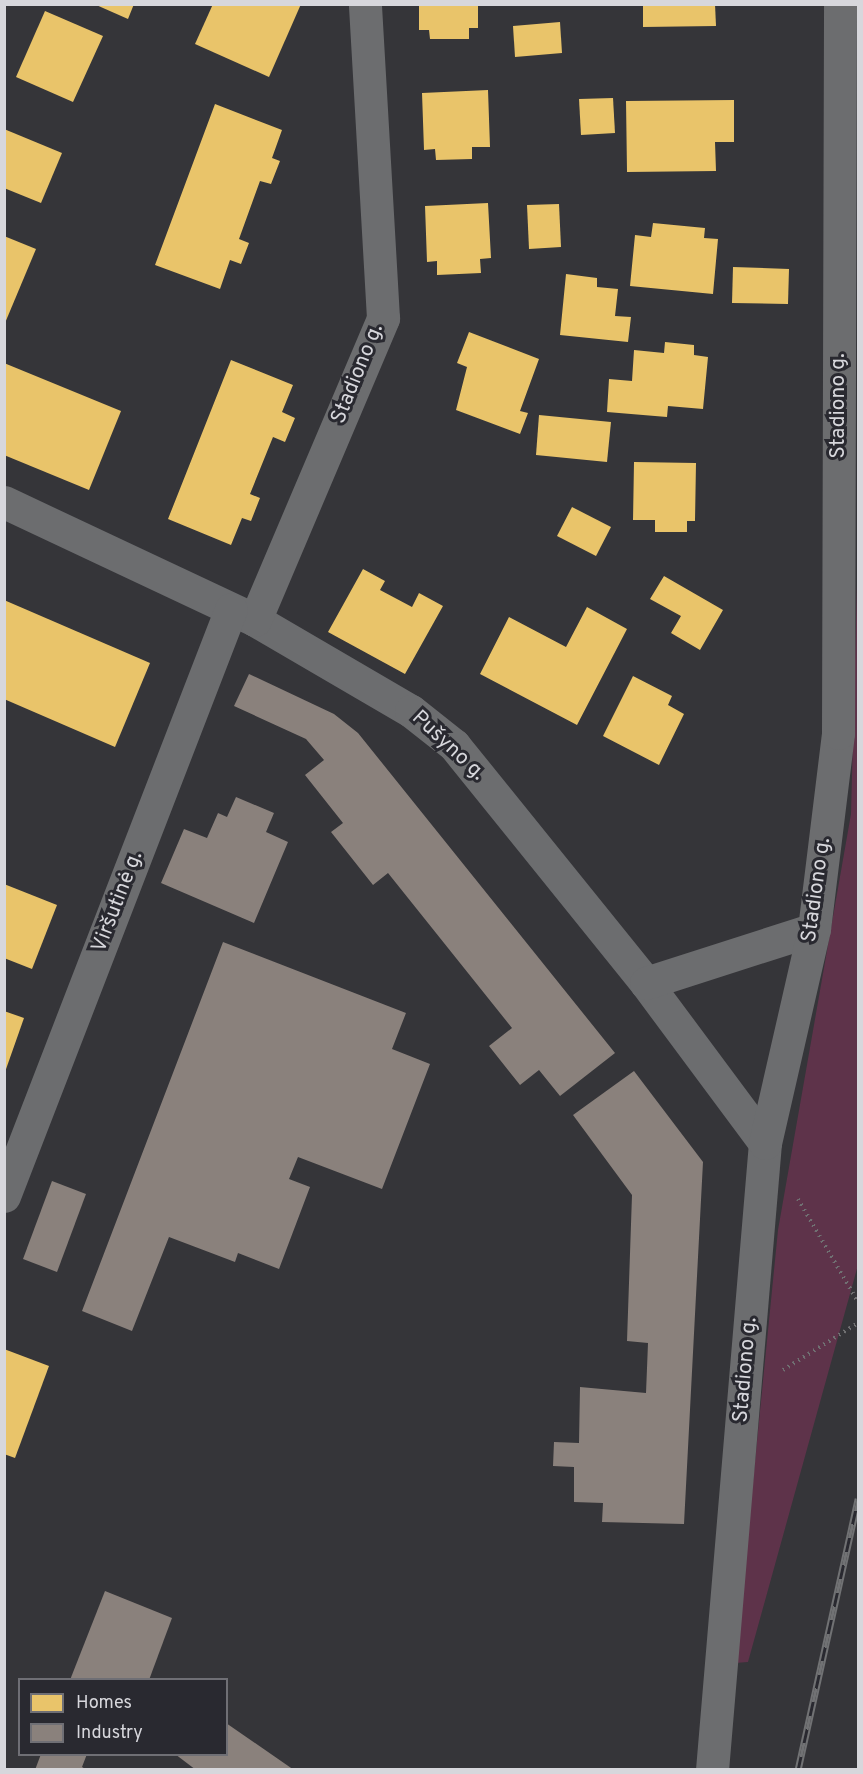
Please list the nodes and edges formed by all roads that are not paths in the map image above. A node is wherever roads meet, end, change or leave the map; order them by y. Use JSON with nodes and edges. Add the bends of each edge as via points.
{"nodes":[{"id":1,"x":365,"y":4,"type":"edge"},
{"id":2,"x":840,"y":4,"type":"edge"},
{"id":3,"x":4,"y":502,"type":"edge"},
{"id":4,"x":243,"y":615,"type":"junction"},
{"id":5,"x":814,"y":929,"type":"junction"},
{"id":6,"x":646,"y":984,"type":"junction"},
{"id":7,"x":765,"y":1143,"type":"junction"},
{"id":8,"x":4,"y":1196,"type":"edge"},
{"id":9,"x":712,"y":1770,"type":"edge"}],
"edges":[{"from":1,"to":4,"type":"street","name":"Stadiono g.","via":[[383,318]]},
{"from":2,"to":5,"type":"street","name":"Stadiono g.","via":[[838,733]]},
{"from":3,"to":4,"type":"street","name":"Pušyno g."},
{"from":4,"to":6,"type":"street","name":"Pušyno g.","via":[[411,711],[454,745]]},
{"from":4,"to":8,"type":"street","name":"Viršutinė g."},
{"from":5,"to":6,"type":"street"},
{"from":5,"to":7,"type":"street","name":"Stadiono g."},
{"from":6,"to":7,"type":"street","name":"Pušyno g."},
{"from":7,"to":9,"type":"street","name":"Stadiono g."}]}
